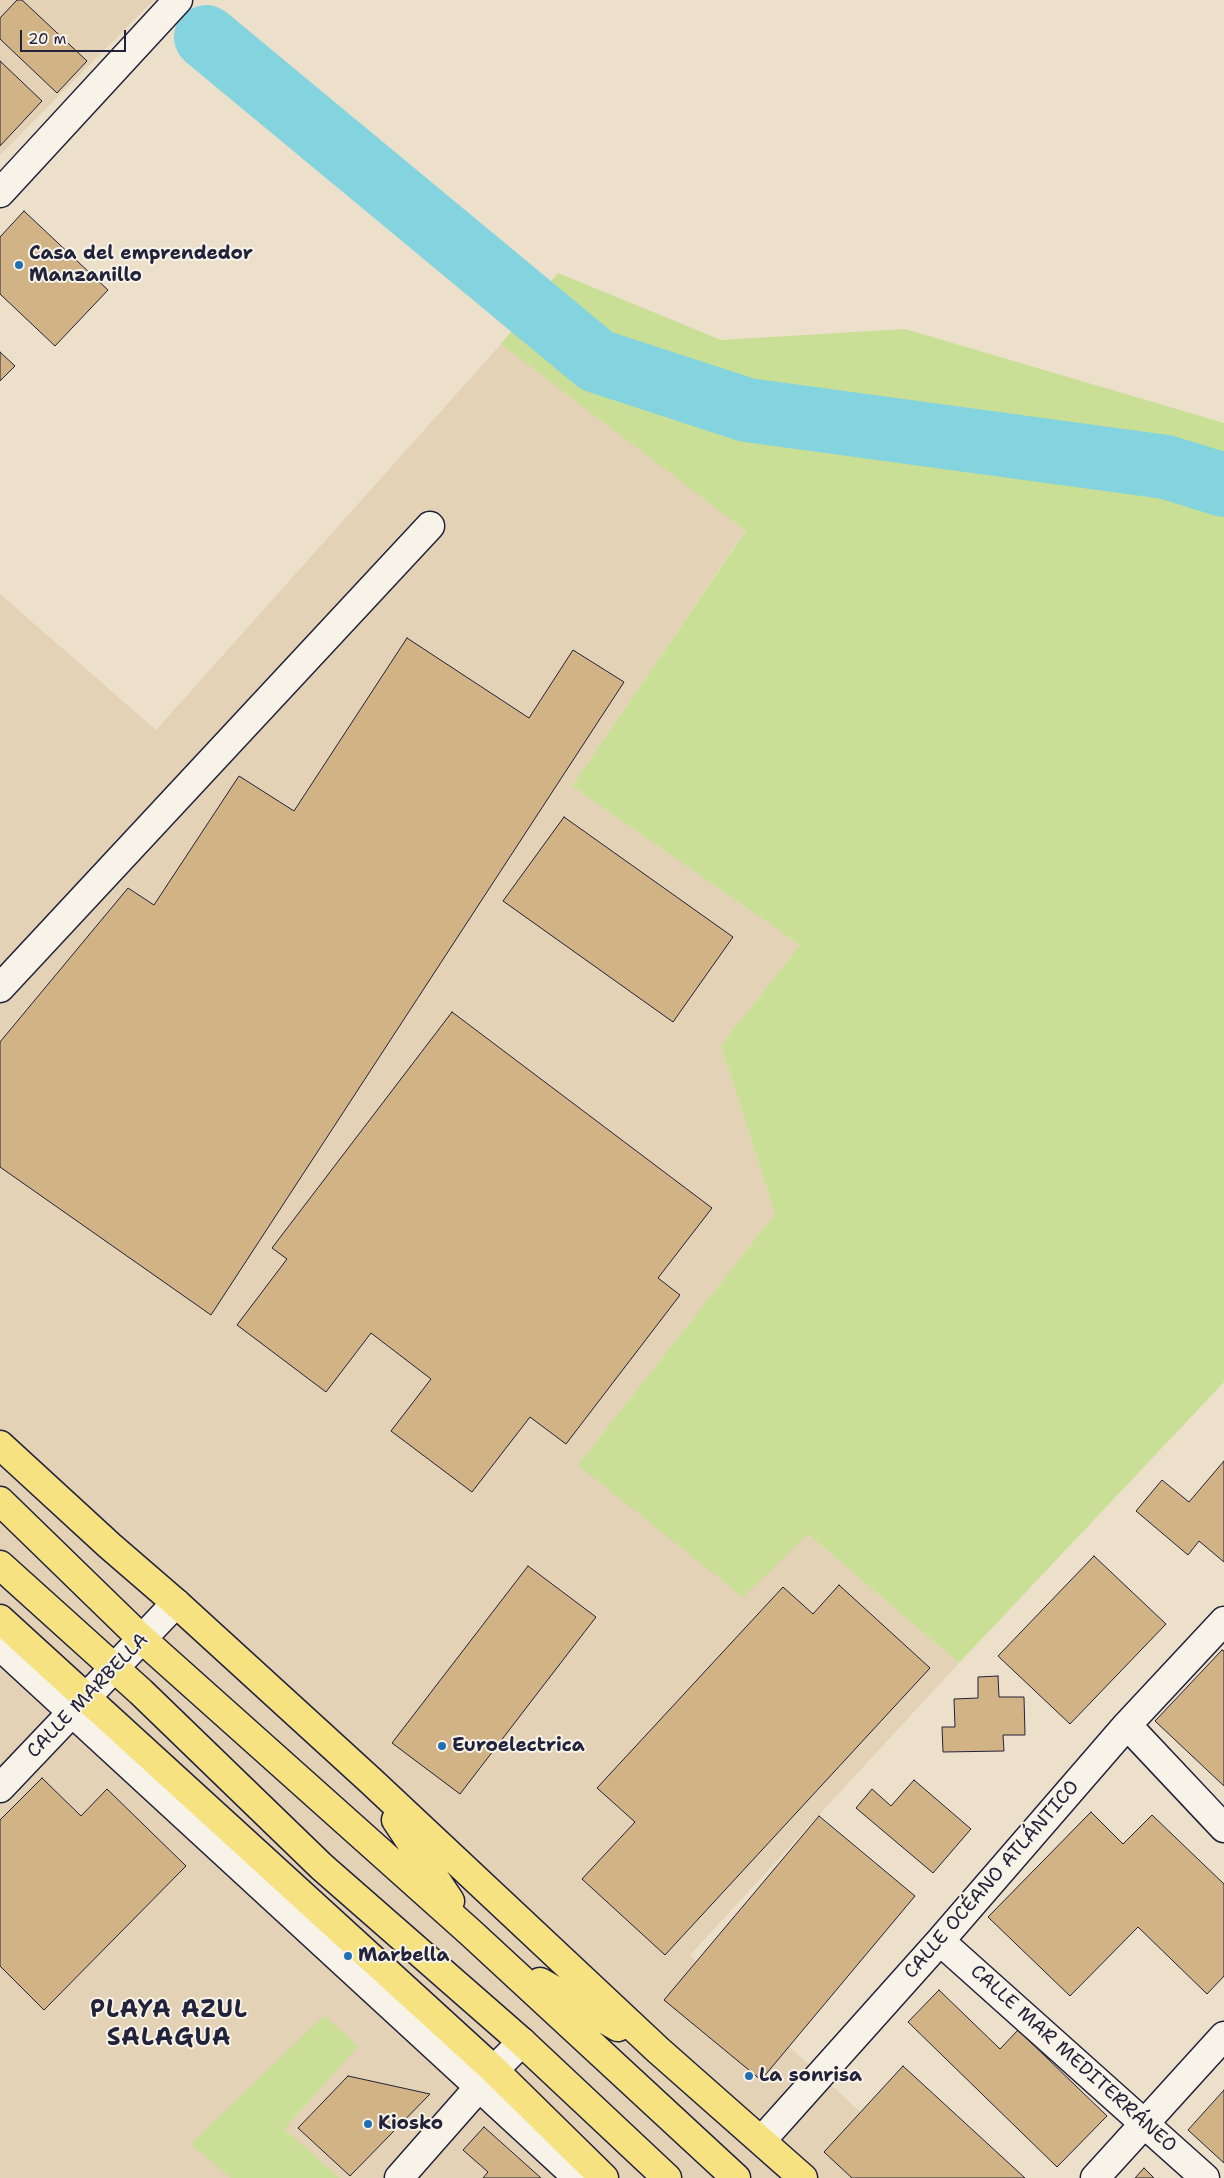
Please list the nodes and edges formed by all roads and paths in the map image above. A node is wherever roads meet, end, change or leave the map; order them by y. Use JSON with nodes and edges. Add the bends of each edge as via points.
{"nodes":[{"id":1,"x":178,"y":0,"type":"edge"},
{"id":2,"x":0,"y":193,"type":"edge"},
{"id":3,"x":430,"y":526,"type":"dead end"},
{"id":4,"x":0,"y":988,"type":"edge"},
{"id":5,"x":0,"y":1445,"type":"edge"},
{"id":6,"x":0,"y":1470,"type":"edge"},
{"id":7,"x":0,"y":1501,"type":"edge"},
{"id":8,"x":72,"y":1510,"type":"junction"},
{"id":9,"x":0,"y":1565,"type":"edge"},
{"id":10,"x":176,"y":1603,"type":"junction"},
{"id":11,"x":0,"y":1619,"type":"edge"},
{"id":12,"x":1224,"y":1621,"type":"edge"},
{"id":13,"x":142,"y":1639,"type":"junction"},
{"id":14,"x":0,"y":1646,"type":"edge"},
{"id":15,"x":114,"y":1668,"type":"junction"},
{"id":16,"x":80,"y":1704,"type":"junction"},
{"id":17,"x":1127,"y":1725,"type":"junction"},
{"id":18,"x":371,"y":1781,"type":"junction"},
{"id":19,"x":0,"y":1788,"type":"edge"},
{"id":20,"x":1224,"y":1828,"type":"edge"},
{"id":21,"x":471,"y":1933,"type":"junction"},
{"id":22,"x":940,"y":1941,"type":"junction"},
{"id":23,"x":497,"y":1957,"type":"junction"},
{"id":24,"x":1224,"y":2036,"type":"edge"},
{"id":25,"x":522,"y":2042,"type":"junction"},
{"id":26,"x":658,"y":2050,"type":"junction"},
{"id":27,"x":487,"y":2078,"type":"junction"},
{"id":28,"x":1146,"y":2123,"type":"junction"},
{"id":29,"x":762,"y":2140,"type":"junction"},
{"id":30,"x":399,"y":2178,"type":"edge"},
{"id":31,"x":578,"y":2178,"type":"edge"},
{"id":32,"x":604,"y":2178,"type":"edge"},
{"id":33,"x":667,"y":2178,"type":"edge"},
{"id":34,"x":736,"y":2178,"type":"edge"},
{"id":35,"x":804,"y":2178,"type":"edge"},
{"id":36,"x":1095,"y":2178,"type":"edge"},
{"id":37,"x":1205,"y":2178,"type":"edge"}],
"edges":[{"from":1,"to":2,"type":"street"},
{"from":3,"to":4,"type":"street"},
{"from":5,"to":8,"type":"main road"},
{"from":6,"to":8,"type":"main road"},
{"from":7,"to":13,"type":"main road"},
{"from":8,"to":10,"type":"main road"},
{"from":9,"to":15,"type":"main road"},
{"from":10,"to":13,"type":"street","name":"CALLE MARBELLA"},
{"from":10,"to":18,"type":"main road"},
{"from":11,"to":16,"type":"main road"},
{"from":12,"to":17,"type":"street","name":"CALLE OCÉANO ATLÁNTICO"},
{"from":13,"to":15,"type":"street","name":"CALLE MARBELLA"},
{"from":13,"to":21,"type":"main road"},
{"from":14,"to":16,"type":"street"},
{"from":15,"to":16,"type":"street","name":"CALLE MARBELLA"},
{"from":15,"to":25,"type":"main road","via":[[322,1867]]},
{"from":16,"to":19,"type":"street","name":"CALLE MARBELLA"},
{"from":16,"to":27,"type":"main road"},
{"from":17,"to":20,"type":"street"},
{"from":17,"to":22,"type":"street","name":"CALLE OCÉANO ATLÁNTICO"},
{"from":18,"to":21,"type":"main road"},
{"from":18,"to":26,"type":"main road"},
{"from":21,"to":23,"type":"main road"},
{"from":22,"to":28,"type":"street","name":"CALLE MAR MEDITERRÁNEO"},
{"from":22,"to":29,"type":"street","name":"CALLE OCÉANO ATLÁNTICO"},
{"from":23,"to":26,"type":"main road"},
{"from":23,"to":34,"type":"main road"},
{"from":24,"to":28,"type":"street"},
{"from":25,"to":27,"type":"street"},
{"from":25,"to":33,"type":"main road"},
{"from":26,"to":29,"type":"main road"},
{"from":27,"to":30,"type":"street"},
{"from":27,"to":31,"type":"street"},
{"from":27,"to":32,"type":"main road"},
{"from":28,"to":36,"type":"street"},
{"from":28,"to":37,"type":"street","name":"CALLE MAR MEDITERRÁNEO"},
{"from":29,"to":35,"type":"main road"}]}
